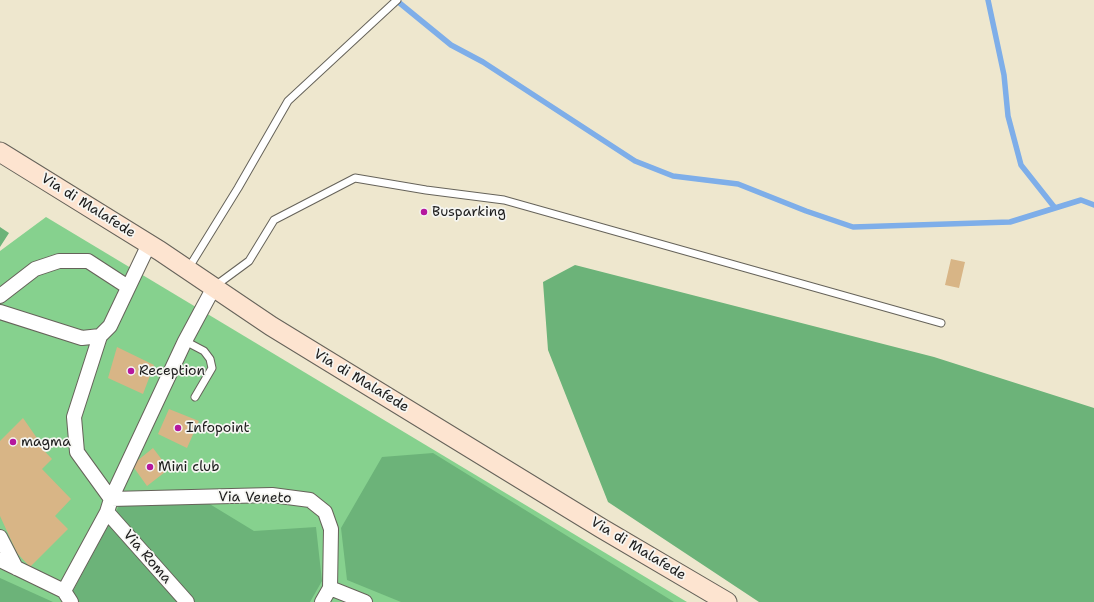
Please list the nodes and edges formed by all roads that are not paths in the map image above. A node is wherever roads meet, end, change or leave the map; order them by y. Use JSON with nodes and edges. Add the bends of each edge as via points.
{"nodes":[{"id":1,"x":397,"y":0,"type":"edge"},
{"id":2,"x":0,"y":152,"type":"edge"},
{"id":3,"x":148,"y":244,"type":"junction"},
{"id":4,"x":188,"y":270,"type":"junction"},
{"id":5,"x":214,"y":287,"type":"junction"},
{"id":6,"x":128,"y":288,"type":"junction"},
{"id":7,"x":0,"y":296,"type":"edge"},
{"id":8,"x":0,"y":312,"type":"edge"},
{"id":9,"x":941,"y":323,"type":"dead end"},
{"id":10,"x":100,"y":336,"type":"junction"},
{"id":11,"x":185,"y":342,"type":"junction"},
{"id":12,"x":195,"y":397,"type":"dead end"},
{"id":13,"x":109,"y":505,"type":"junction"},
{"id":14,"x":0,"y":537,"type":"edge"},
{"id":15,"x":0,"y":560,"type":"edge"},
{"id":16,"x":16,"y":568,"type":"junction"},
{"id":17,"x":330,"y":588,"type":"junction"},
{"id":18,"x":67,"y":596,"type":"edge"},
{"id":19,"x":187,"y":602,"type":"edge"},
{"id":20,"x":322,"y":602,"type":"edge"},
{"id":21,"x":365,"y":602,"type":"edge"},
{"id":22,"x":727,"y":602,"type":"edge"}],
"edges":[{"from":1,"to":4,"type":"lane","via":[[288,101]]},
{"from":2,"to":3,"type":"street","name":"Via di Malafede"},
{"from":3,"to":4,"type":"street","name":"Via di Malafede"},
{"from":3,"to":6,"type":"street"},
{"from":4,"to":5,"type":"street","name":"Via di Malafede"},
{"from":5,"to":9,"type":"lane","via":[[248,261],[274,220],[355,178],[504,200]]},
{"from":5,"to":11,"type":"street"},
{"from":5,"to":22,"type":"street","name":"Via di Malafede","via":[[271,326]]},
{"from":6,"to":7,"type":"street","via":[[88,261],[59,261],[35,269]]},
{"from":6,"to":10,"type":"street","via":[[110,326]]},
{"from":8,"to":10,"type":"street","via":[[82,338]]},
{"from":10,"to":13,"type":"street","name":"Via Roma","via":[[74,417],[77,452]]},
{"from":11,"to":12,"type":"lane","via":[[204,351],[212,368]]},
{"from":11,"to":13,"type":"street"},
{"from":13,"to":17,"type":"street","name":"Via Veneto","via":[[272,495],[310,500],[325,512],[331,529]]},
{"from":13,"to":18,"type":"street"},
{"from":13,"to":19,"type":"street","name":"Via Roma"},
{"from":14,"to":16,"type":"street"},
{"from":15,"to":16,"type":"street"},
{"from":16,"to":18,"type":"street"},
{"from":17,"to":20,"type":"street","name":"Via Veneto"},
{"from":17,"to":21,"type":"street"}]}
